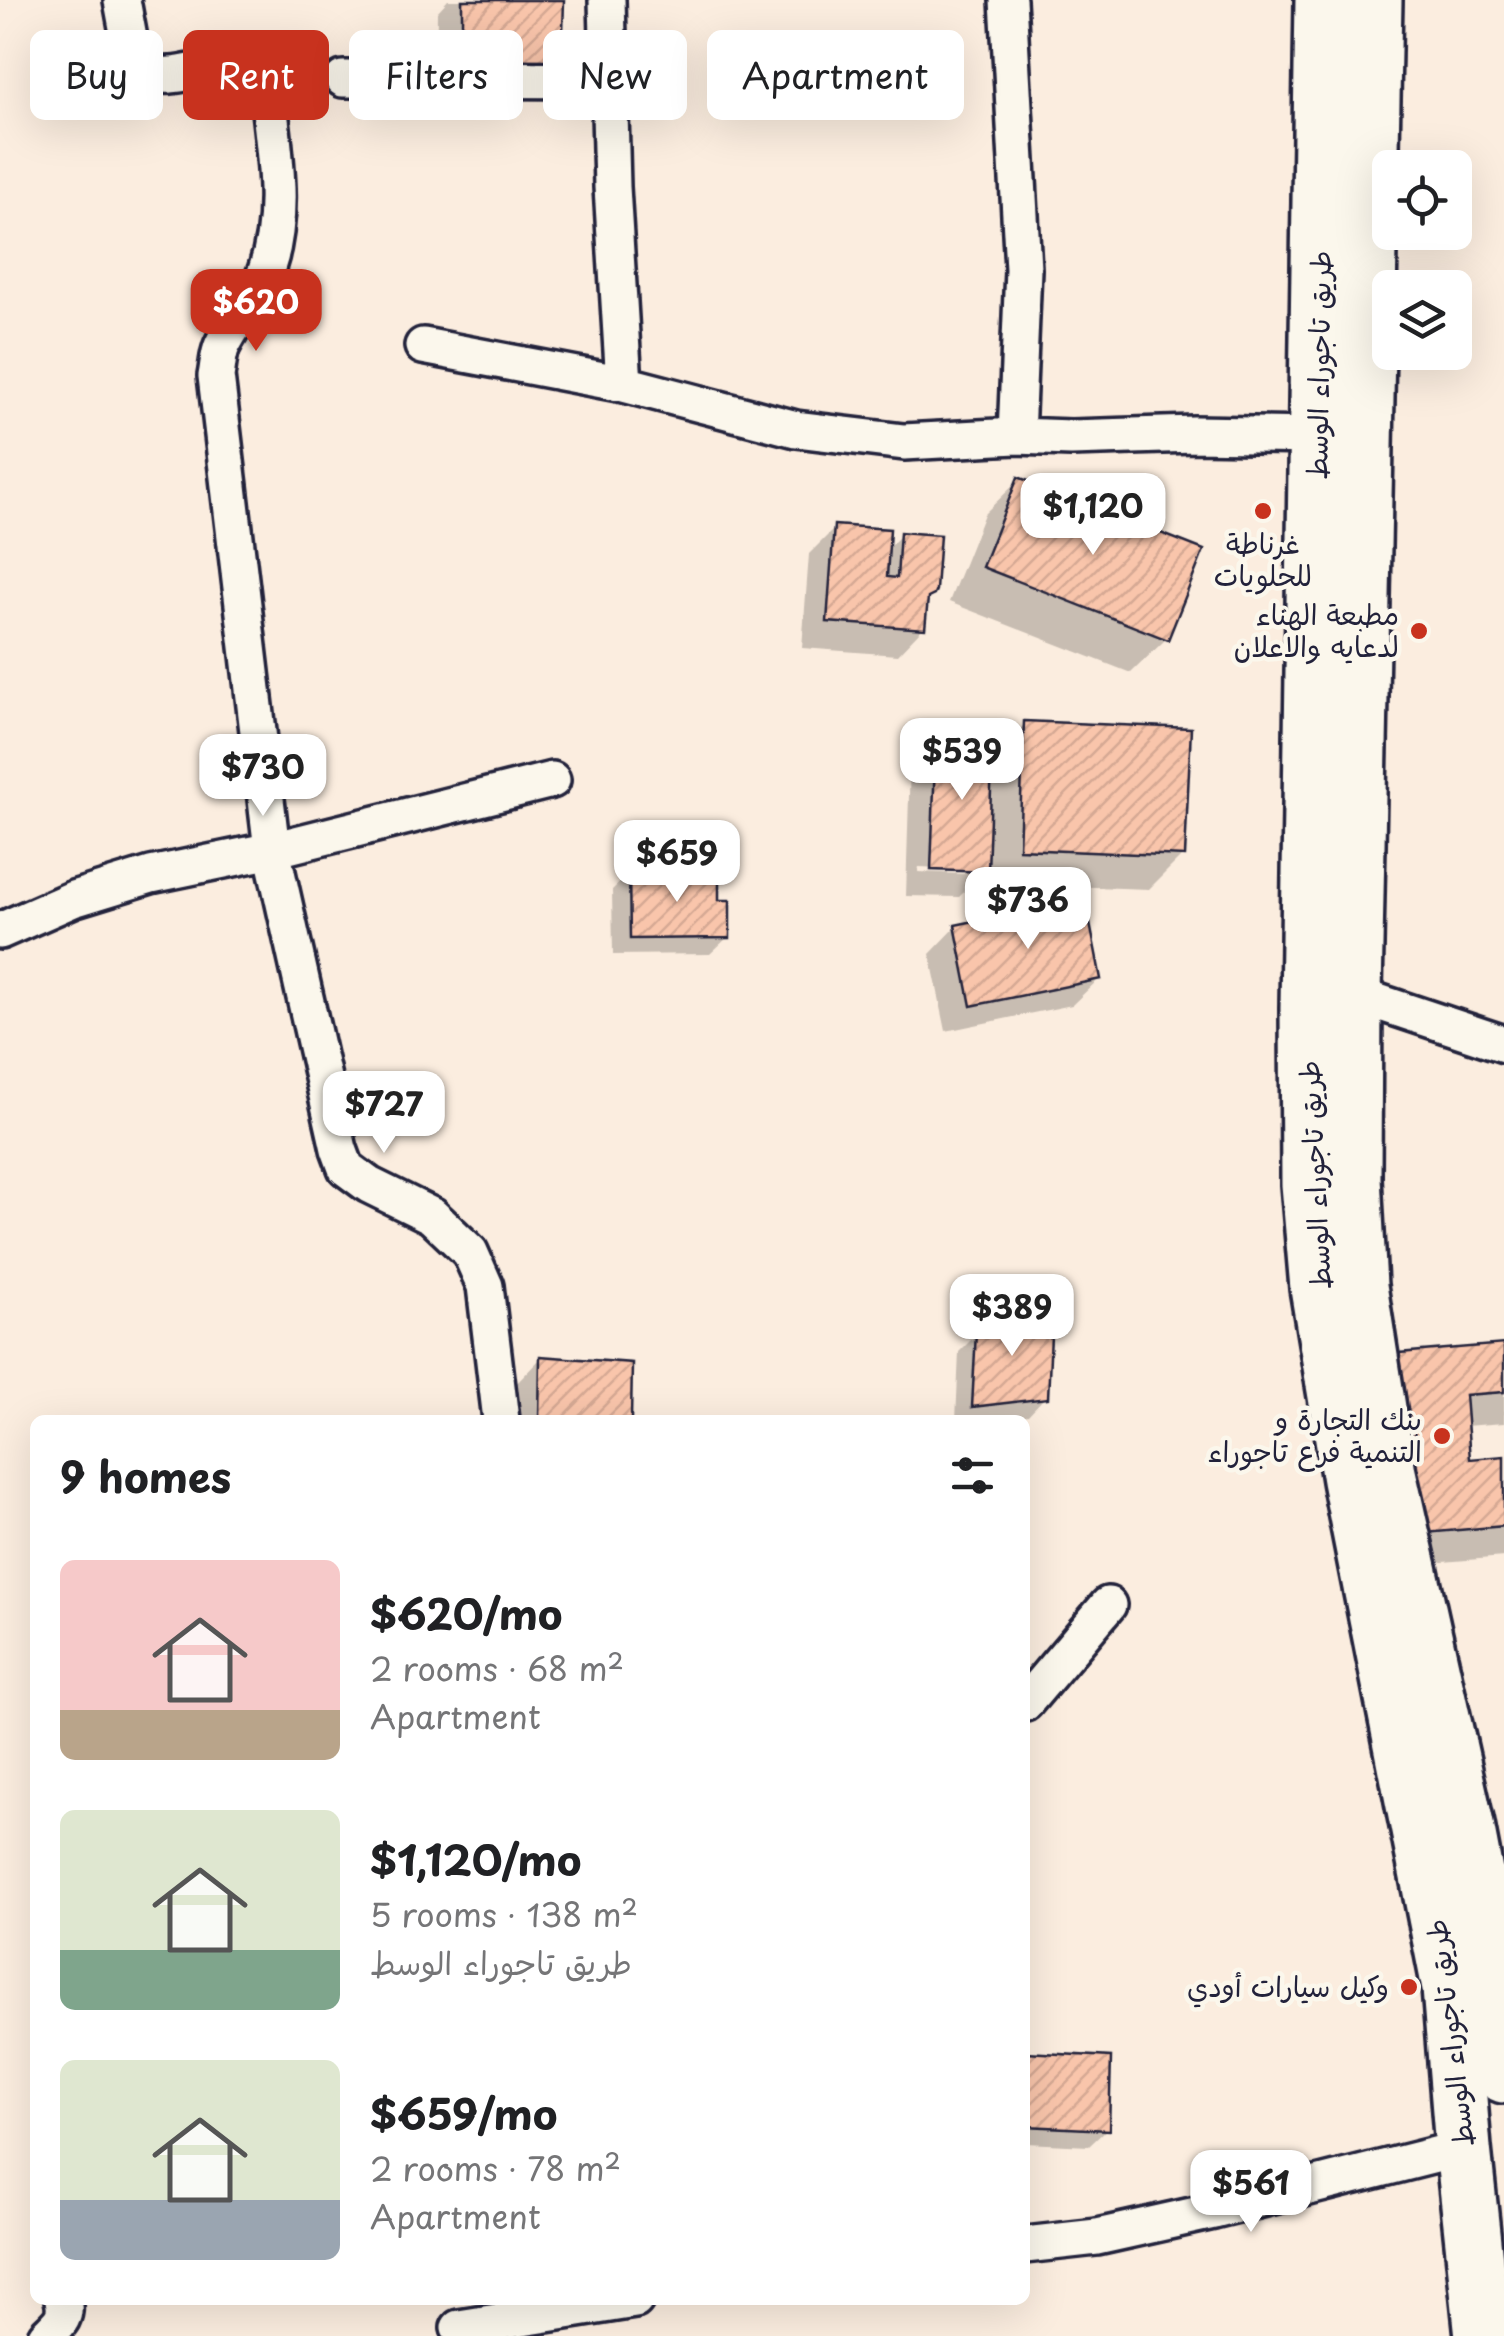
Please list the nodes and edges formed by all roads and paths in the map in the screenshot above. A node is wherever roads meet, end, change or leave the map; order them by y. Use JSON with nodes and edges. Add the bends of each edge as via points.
{"nodes":[{"id":1,"x":122,"y":0,"type":"edge"},
{"id":2,"x":607,"y":0,"type":"edge"},
{"id":3,"x":1008,"y":0,"type":"edge"},
{"id":4,"x":1323,"y":0,"type":"edge"},
{"id":5,"x":1374,"y":0,"type":"edge"},
{"id":6,"x":607,"y":30,"type":"edge"},
{"id":7,"x":344,"y":79,"type":"dead end"},
{"id":8,"x":543,"y":80,"type":"edge"},
{"id":9,"x":610,"y":120,"type":"edge"},
{"id":10,"x":423,"y":346,"type":"dead end"},
{"id":11,"x":624,"y":384,"type":"junction"},
{"id":12,"x":1016,"y":436,"type":"junction"},
{"id":13,"x":1318,"y":436,"type":"junction"},
{"id":14,"x":552,"y":780,"type":"dead end"},
{"id":15,"x":1335,"y":811,"type":"junction"},
{"id":16,"x":272,"y":850,"type":"junction"},
{"id":17,"x":0,"y":932,"type":"edge"},
{"id":18,"x":1354,"y":994,"type":"junction"},
{"id":19,"x":1504,"y":1044,"type":"edge"},
{"id":20,"x":500,"y":1415,"type":"edge"},
{"id":21,"x":1108,"y":1605,"type":"dead end"},
{"id":22,"x":1030,"y":1696,"type":"edge"},
{"id":23,"x":1504,"y":2074,"type":"edge"},
{"id":24,"x":1463,"y":2148,"type":"junction"},
{"id":25,"x":1030,"y":2244,"type":"edge"},
{"id":26,"x":64,"y":2305,"type":"edge"},
{"id":27,"x":593,"y":2305,"type":"edge"},
{"id":28,"x":458,"y":2321,"type":"edge"},
{"id":29,"x":46,"y":2336,"type":"edge"},
{"id":30,"x":1483,"y":2336,"type":"edge"}],
"edges":[{"from":1,"to":16,"type":"street","via":[[140,70],[171,76],[248,66],[267,84],[276,235],[266,274],[221,347],[216,376]]},
{"from":2,"to":6,"type":"street"},
{"from":3,"to":12,"type":"street","via":[[1023,269]]},
{"from":4,"to":13,"type":"main road","name":"طريق تاجوراء الوسط"},
{"from":5,"to":15,"type":"main road","name":"طريق تاجوراء الوسط"},
{"from":7,"to":8,"type":"street"},
{"from":9,"to":11,"type":"street"},
{"from":10,"to":11,"type":"street"},
{"from":11,"to":12,"type":"street","via":[[796,429],[904,442]]},
{"from":12,"to":13,"type":"street"},
{"from":13,"to":15,"type":"main road","name":"طريق تاجوراء الوسط"},
{"from":14,"to":16,"type":"street"},
{"from":15,"to":18,"type":"main road","name":"طريق تاجوراء الوسط"},
{"from":15,"to":24,"type":"main road","name":"طريق تاجوراء الوسط","via":[[1308,1009],[1309,1184],[1318,1288],[1450,1988]]},
{"from":16,"to":17,"type":"street","via":[[152,875],[73,899]]},
{"from":16,"to":20,"type":"street","via":[[338,1149],[346,1168],[432,1216],[470,1252],[485,1286]]},
{"from":18,"to":19,"type":"street"},
{"from":18,"to":23,"type":"main road","name":"طريق تاجوراء الوسط","via":[[1359,1286],[1388,1473],[1466,1825]]},
{"from":21,"to":22,"type":"street"},
{"from":24,"to":25,"type":"street","via":[[1098,2237]]},
{"from":24,"to":30,"type":"main road","name":"طريق تاجوراء الوسط"},
{"from":26,"to":29,"type":"street","via":[[63,2320]]},
{"from":27,"to":28,"type":"street"}]}
